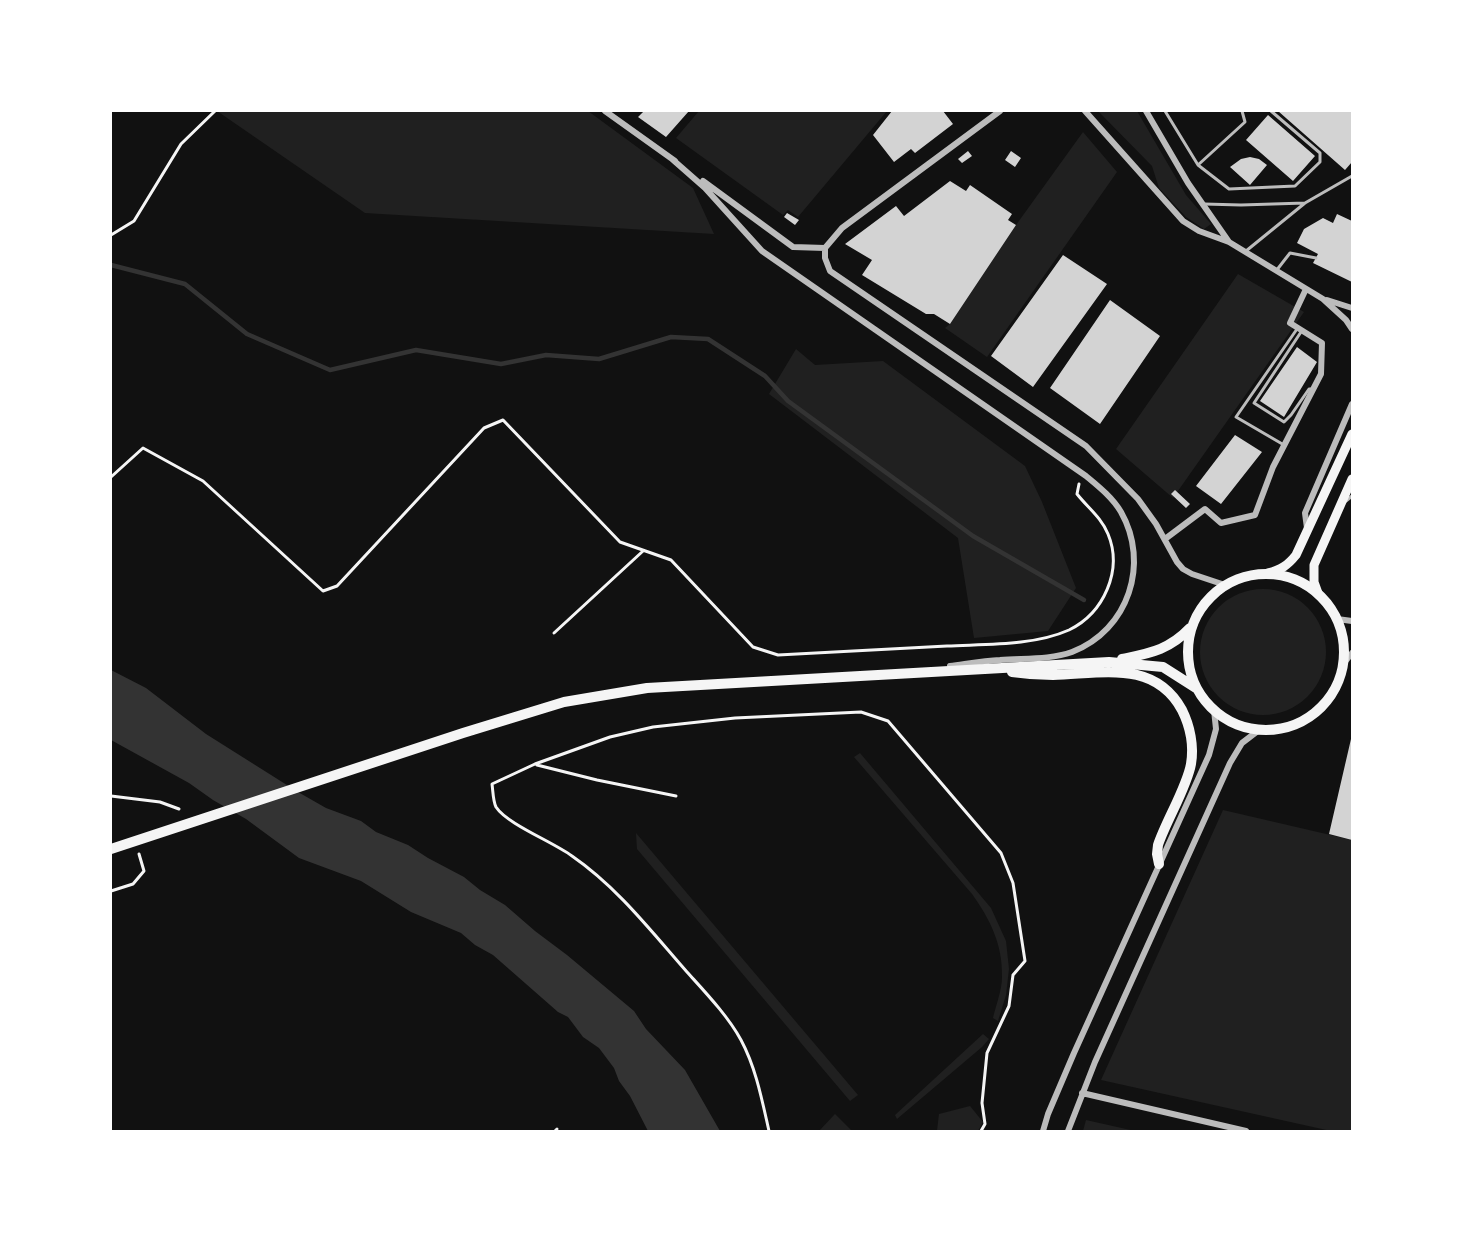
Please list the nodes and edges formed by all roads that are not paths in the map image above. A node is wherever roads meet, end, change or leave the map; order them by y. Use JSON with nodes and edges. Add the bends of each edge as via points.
{"nodes":[{"id":1,"x":605,"y":111,"type":"edge"},
{"id":2,"x":1000,"y":111,"type":"edge"},
{"id":3,"x":1085,"y":111,"type":"edge"},
{"id":4,"x":1146,"y":111,"type":"edge"},
{"id":5,"x":1165,"y":111,"type":"edge"},
{"id":6,"x":1242,"y":111,"type":"edge"},
{"id":7,"x":1271,"y":111,"type":"edge"},
{"id":8,"x":672,"y":159,"type":"junction"},
{"id":9,"x":1198,"y":165,"type":"junction"},
{"id":10,"x":1352,"y":176,"type":"edge"},
{"id":11,"x":1305,"y":202,"type":"junction"},
{"id":12,"x":1203,"y":204,"type":"junction"},
{"id":13,"x":1229,"y":242,"type":"junction"},
{"id":14,"x":825,"y":248,"type":"junction"},
{"id":15,"x":1245,"y":252,"type":"junction"},
{"id":16,"x":1316,"y":258,"type":"dead end"},
{"id":17,"x":1276,"y":271,"type":"junction"},
{"id":18,"x":1306,"y":289,"type":"junction"},
{"id":19,"x":1323,"y":299,"type":"junction"},
{"id":20,"x":1352,"y":308,"type":"edge"},
{"id":21,"x":1300,"y":329,"type":"junction"},
{"id":22,"x":1352,"y":329,"type":"edge"},
{"id":23,"x":1313,"y":389,"type":"junction"},
{"id":24,"x":1352,"y":404,"type":"edge"},
{"id":25,"x":1352,"y":434,"type":"edge"},
{"id":26,"x":1284,"y":446,"type":"junction"},
{"id":27,"x":1352,"y":478,"type":"edge"},
{"id":28,"x":1352,"y":495,"type":"edge"},
{"id":29,"x":1340,"y":506,"type":"junction"},
{"id":30,"x":1307,"y":533,"type":"junction"},
{"id":31,"x":1165,"y":539,"type":"junction"},
{"id":32,"x":1268,"y":573,"type":"junction"},
{"id":33,"x":1226,"y":585,"type":"junction"},
{"id":34,"x":1318,"y":593,"type":"junction"},
{"id":35,"x":1337,"y":619,"type":"junction"},
{"id":36,"x":1352,"y":621,"type":"edge"},
{"id":37,"x":1193,"y":626,"type":"junction"},
{"id":38,"x":1352,"y":654,"type":"edge"},
{"id":39,"x":1109,"y":662,"type":"junction"},
{"id":40,"x":1344,"y":663,"type":"junction"},
{"id":41,"x":982,"y":668,"type":"junction"},
{"id":42,"x":900,"y":673,"type":"junction"},
{"id":43,"x":1196,"y":688,"type":"junction"},
{"id":44,"x":1214,"y":710,"type":"junction"},
{"id":45,"x":1259,"y":730,"type":"junction"},
{"id":46,"x":111,"y":849,"type":"edge"},
{"id":47,"x":1159,"y":864,"type":"junction"},
{"id":48,"x":1082,"y":1093,"type":"junction"},
{"id":49,"x":1043,"y":1131,"type":"edge"},
{"id":50,"x":1068,"y":1131,"type":"edge"},
{"id":51,"x":1246,"y":1131,"type":"edge"}],
"edges":[{"from":1,"to":8,"type":"street"},
{"from":2,"to":14,"type":"street","via":[[842,228]]},
{"from":3,"to":13,"type":"street","via":[[1183,221]]},
{"from":4,"to":12,"type":"street"},
{"from":5,"to":9,"type":"lane"},
{"from":6,"to":9,"type":"lane","via":[[1245,122]]},
{"from":7,"to":9,"type":"lane","via":[[1320,153],[1320,162],[1296,186],[1229,189]]},
{"from":8,"to":14,"type":"street","via":[[793,247]]},
{"from":8,"to":42,"type":"street","via":[[705,188],[762,251],[1086,476],[1120,510],[1132,539],[1133,581],[1124,605],[1109,627],[1082,647],[1059,655]]},
{"from":10,"to":11,"type":"lane"},
{"from":11,"to":12,"type":"lane"},
{"from":11,"to":15,"type":"lane"},
{"from":12,"to":13,"type":"street"},
{"from":13,"to":15,"type":"street"},
{"from":14,"to":31,"type":"street","via":[[830,271],[1086,446],[1132,493]]},
{"from":15,"to":17,"type":"street"},
{"from":16,"to":17,"type":"lane","via":[[1290,253]]},
{"from":17,"to":18,"type":"street"},
{"from":18,"to":19,"type":"street"},
{"from":18,"to":21,"type":"street","via":[[1290,323]]},
{"from":19,"to":20,"type":"street"},
{"from":19,"to":22,"type":"street"},
{"from":21,"to":23,"type":"street","via":[[1322,343],[1321,374]]},
{"from":21,"to":23,"type":"lane","via":[[1254,403],[1284,422],[1309,389]]},
{"from":21,"to":26,"type":"lane","via":[[1236,417]]},
{"from":23,"to":26,"type":"street"},
{"from":24,"to":30,"type":"street","via":[[1305,513]]},
{"from":25,"to":30,"type":"main road"},
{"from":26,"to":31,"type":"street","via":[[1255,515],[1221,523],[1205,509]]},
{"from":27,"to":29,"type":"main road"},
{"from":28,"to":29,"type":"lane"},
{"from":29,"to":34,"type":"main road","via":[[1314,565]]},
{"from":30,"to":32,"type":"main road","via":[[1288,565]]},
{"from":31,"to":33,"type":"street","via":[[1183,569]]},
{"from":32,"to":33,"type":"main road","via":[[1246,576]]},
{"from":32,"to":34,"type":"main road","via":[[1303,582]]},
{"from":33,"to":37,"type":"main road","via":[[1200,610]]},
{"from":34,"to":35,"type":"main road"},
{"from":35,"to":36,"type":"street"},
{"from":35,"to":40,"type":"main road","via":[[1344,640]]},
{"from":37,"to":39,"type":"main road","via":[[1169,646]]},
{"from":37,"to":43,"type":"main road","via":[[1188,657]]},
{"from":38,"to":40,"type":"street"},
{"from":39,"to":41,"type":"main road"},
{"from":39,"to":43,"type":"main road","via":[[1163,667]]},
{"from":40,"to":45,"type":"main road","via":[[1337,686],[1314,713],[1283,728]]},
{"from":41,"to":42,"type":"main road"},
{"from":41,"to":47,"type":"main road","via":[[1052,675],[1133,674],[1149,679],[1174,698],[1187,720],[1192,755],[1158,845]]},
{"from":42,"to":46,"type":"main road","via":[[647,688],[564,702]]},
{"from":43,"to":44,"type":"main road"},
{"from":44,"to":45,"type":"main road","via":[[1235,724]]},
{"from":44,"to":47,"type":"street","via":[[1214,740]]},
{"from":45,"to":48,"type":"street","via":[[1242,743],[1230,763]]},
{"from":47,"to":49,"type":"street"},
{"from":48,"to":50,"type":"street"},
{"from":48,"to":51,"type":"street"}]}
